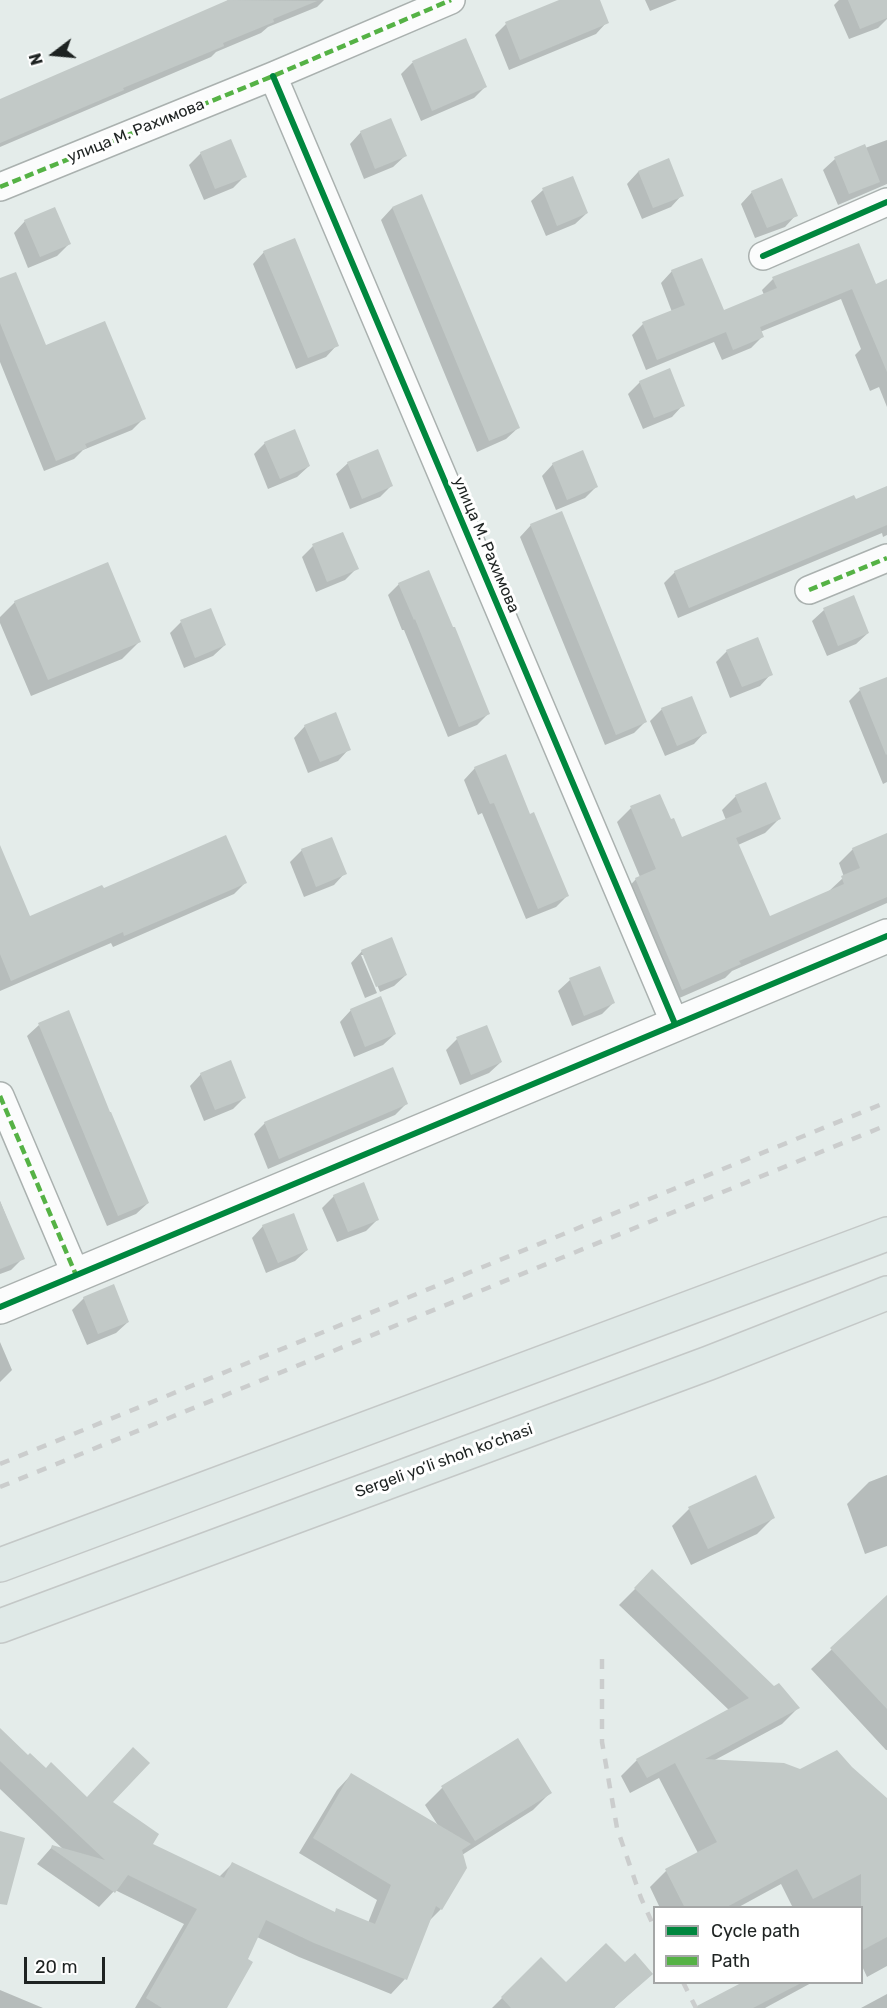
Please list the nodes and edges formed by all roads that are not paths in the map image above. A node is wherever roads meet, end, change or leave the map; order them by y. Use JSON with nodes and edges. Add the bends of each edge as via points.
{"nodes":[{"id":1,"x":451,"y":0,"type":"edge"},
{"id":2,"x":273,"y":76,"type":"junction"},
{"id":3,"x":0,"y":187,"type":"edge"},
{"id":4,"x":887,"y":202,"type":"edge"},
{"id":5,"x":763,"y":256,"type":"dead end"},
{"id":6,"x":887,"y":558,"type":"edge"},
{"id":7,"x":809,"y":590,"type":"dead end"},
{"id":8,"x":887,"y":936,"type":"edge"},
{"id":9,"x":675,"y":1024,"type":"junction"},
{"id":10,"x":0,"y":1096,"type":"edge"},
{"id":11,"x":887,"y":1234,"type":"edge"},
{"id":12,"x":76,"y":1275,"type":"junction"},
{"id":13,"x":887,"y":1293,"type":"edge"},
{"id":14,"x":0,"y":1307,"type":"edge"},
{"id":15,"x":0,"y":1565,"type":"edge"},
{"id":16,"x":0,"y":1626,"type":"edge"}],
"edges":[{"from":1,"to":2,"type":"street","name":"улица М. Рахимова"},
{"from":2,"to":3,"type":"street","name":"улица М. Рахимова"},
{"from":2,"to":9,"type":"street","name":"улица М. Рахимова"},
{"from":4,"to":5,"type":"street"},
{"from":6,"to":7,"type":"street"},
{"from":8,"to":9,"type":"street"},
{"from":9,"to":12,"type":"street"},
{"from":10,"to":12,"type":"street"},
{"from":11,"to":15,"type":"main road"},
{"from":12,"to":14,"type":"street"},
{"from":13,"to":16,"type":"main road","name":"Sergeli yo‘li shoh ko‘chasi"}]}
